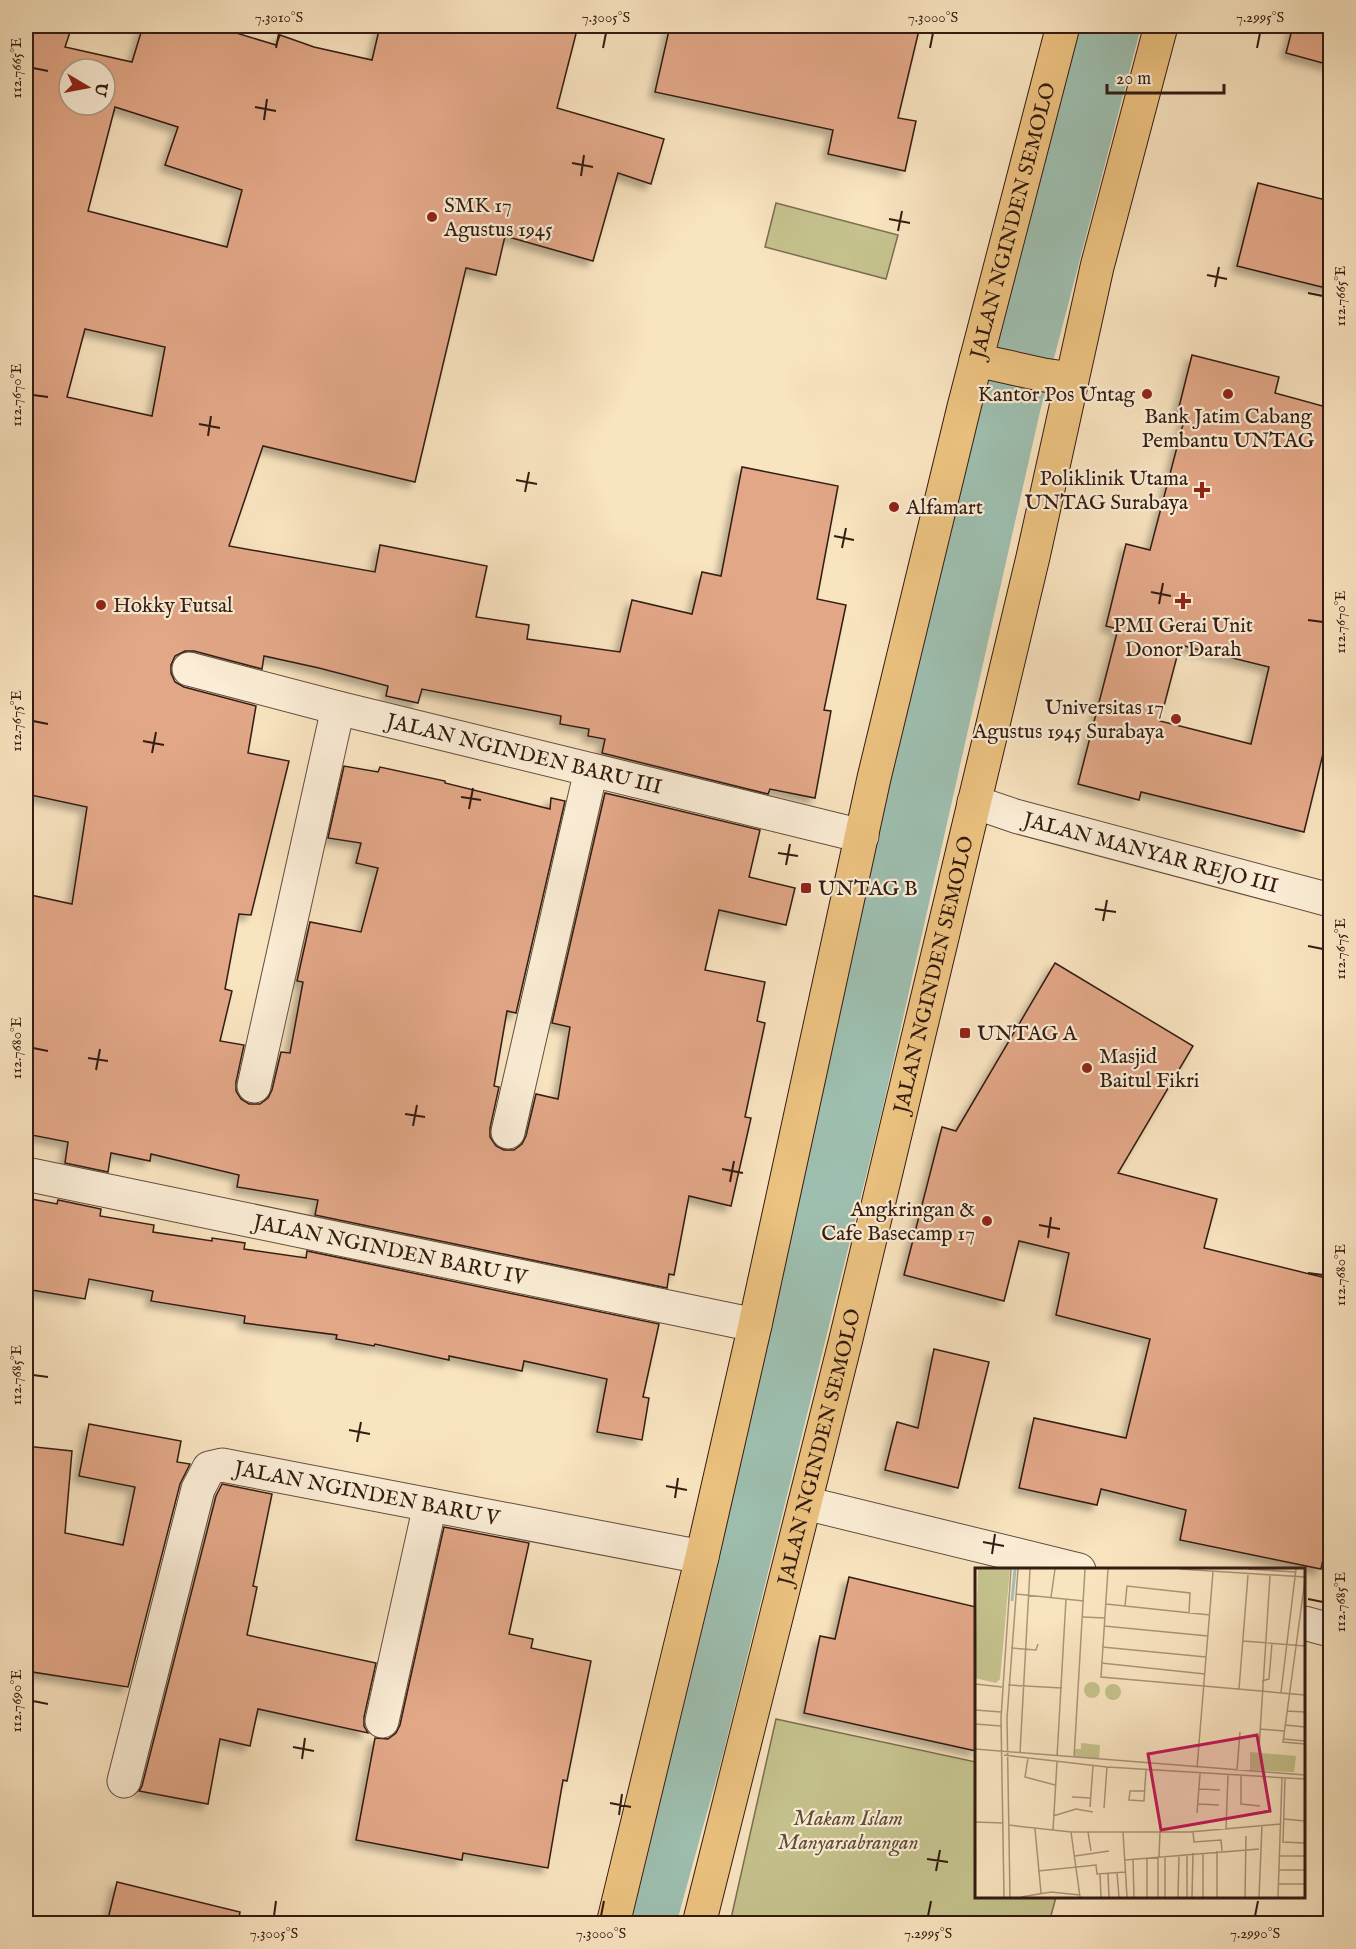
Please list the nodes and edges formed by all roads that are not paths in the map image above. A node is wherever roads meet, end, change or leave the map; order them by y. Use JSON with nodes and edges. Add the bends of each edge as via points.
{"nodes":[{"id":1,"x":1064,"y":26,"type":"edge"},
{"id":2,"x":1161,"y":26,"type":"edge"},
{"id":3,"x":989,"y":363,"type":"junction"},
{"id":4,"x":1058,"y":377,"type":"junction"},
{"id":5,"x":189,"y":669,"type":"dead end"},
{"id":6,"x":338,"y":708,"type":"junction"},
{"id":7,"x":591,"y":770,"type":"junction"},
{"id":8,"x":974,"y":802,"type":"junction"},
{"id":9,"x":862,"y":836,"type":"junction"},
{"id":10,"x":1330,"y":900,"type":"edge"},
{"id":11,"x":254,"y":1086,"type":"dead end"},
{"id":12,"x":508,"y":1132,"type":"dead end"},
{"id":13,"x":26,"y":1174,"type":"edge"},
{"id":14,"x":755,"y":1325,"type":"junction"},
{"id":15,"x":805,"y":1503,"type":"junction"},
{"id":16,"x":429,"y":1504,"type":"junction"},
{"id":17,"x":702,"y":1557,"type":"junction"},
{"id":18,"x":1075,"y":1568,"type":"edge"},
{"id":19,"x":1305,"y":1623,"type":"edge"},
{"id":20,"x":1330,"y":1630,"type":"edge"},
{"id":21,"x":382,"y":1721,"type":"dead end"},
{"id":22,"x":124,"y":1781,"type":"dead end"},
{"id":23,"x":613,"y":1923,"type":"edge"},
{"id":24,"x":699,"y":1923,"type":"edge"}],
"edges":[{"from":1,"to":3,"type":"main road","name":"JALAN NGINDEN SEMOLO"},
{"from":2,"to":4,"type":"main road","name":"JALAN NGINDEN SEMOLO","via":[[1097,267]]},
{"from":3,"to":4,"type":"main road"},
{"from":3,"to":9,"type":"main road","name":"JALAN NGINDEN SEMOLO","via":[[877,766]]},
{"from":4,"to":8,"type":"main road","name":"JALAN NGINDEN SEMOLO","via":[[1033,557]]},
{"from":5,"to":6,"type":"street","name":"JALAN NGINDEN BARU III"},
{"from":6,"to":7,"type":"street","name":"JALAN NGINDEN BARU III"},
{"from":6,"to":11,"type":"street"},
{"from":7,"to":9,"type":"street","name":"JALAN NGINDEN BARU III"},
{"from":7,"to":12,"type":"street"},
{"from":8,"to":10,"type":"street","name":"JALAN MANYAR REJO III"},
{"from":8,"to":15,"type":"main road","name":"JALAN NGINDEN SEMOLO"},
{"from":9,"to":14,"type":"main road","name":"JALAN NGINDEN SEMOLO"},
{"from":13,"to":14,"type":"street","name":"JALAN NGINDEN BARU IV"},
{"from":14,"to":17,"type":"main road","name":"JALAN NGINDEN SEMOLO"},
{"from":15,"to":18,"type":"street"},
{"from":15,"to":24,"type":"main road","name":"JALAN NGINDEN SEMOLO"},
{"from":16,"to":17,"type":"street","name":"JALAN NGINDEN BARU V"},
{"from":16,"to":21,"type":"street"},
{"from":16,"to":22,"type":"street","name":"JALAN NGINDEN BARU V","via":[[222,1465],[209,1468],[198,1489]]},
{"from":17,"to":23,"type":"main road","name":"JALAN NGINDEN SEMOLO"},
{"from":19,"to":20,"type":"street"}]}
